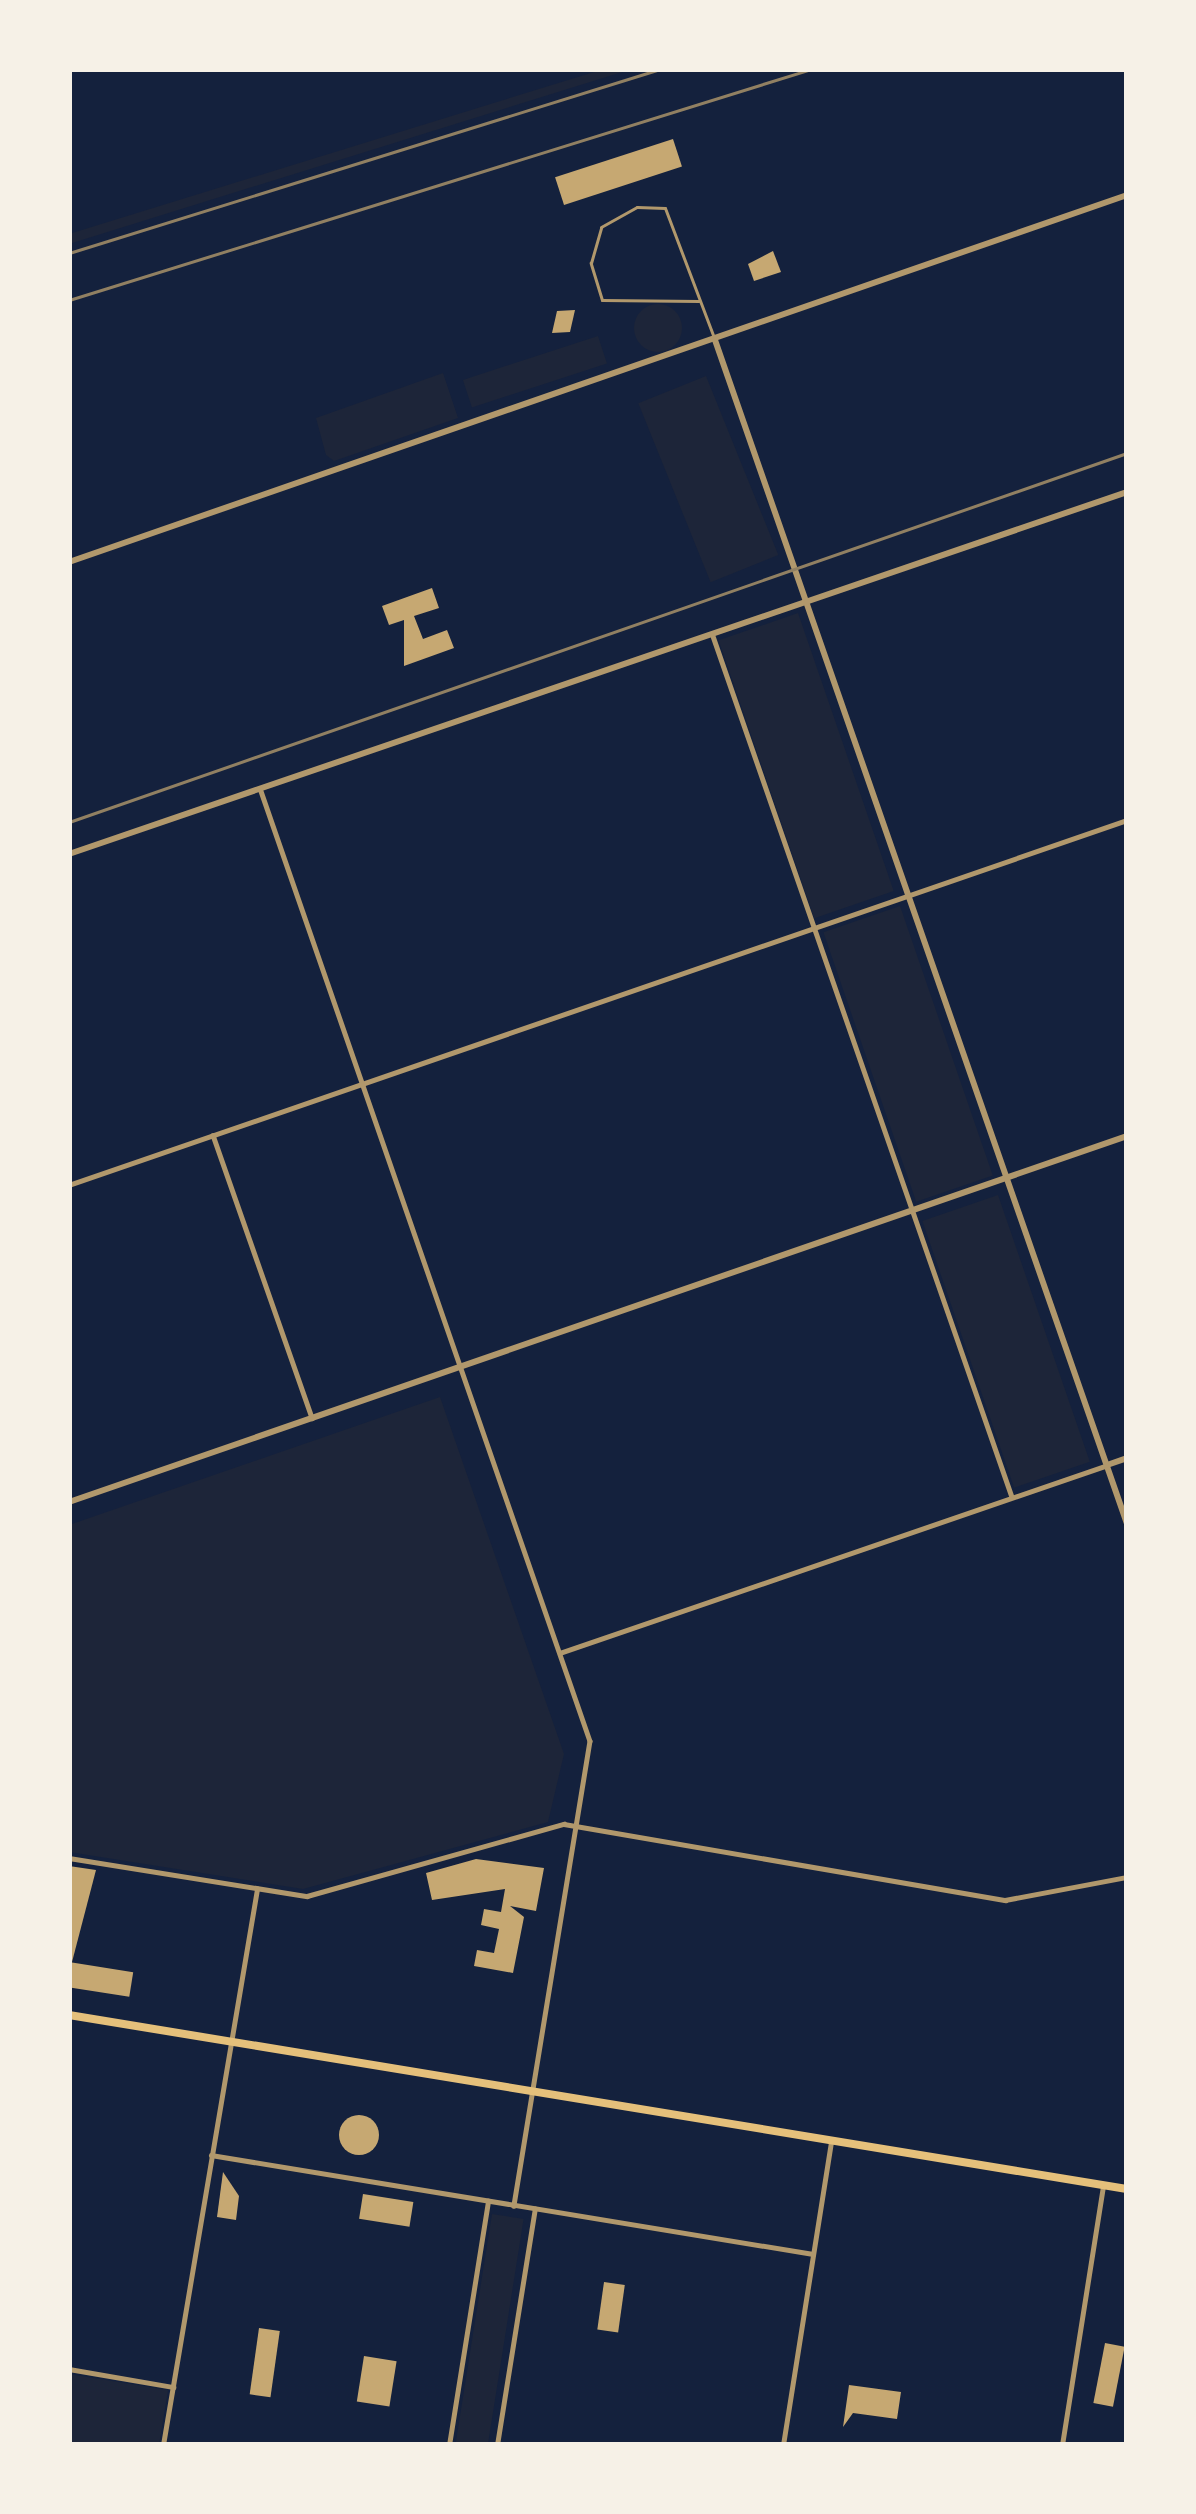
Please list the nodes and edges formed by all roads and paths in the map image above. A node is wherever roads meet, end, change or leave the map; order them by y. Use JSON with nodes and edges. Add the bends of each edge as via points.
{"nodes":[{"id":1,"x":1127,"y":196,"type":"edge"},
{"id":2,"x":699,"y":302,"type":"junction"},
{"id":3,"x":715,"y":340,"type":"junction"},
{"id":4,"x":1127,"y":492,"type":"edge"},
{"id":5,"x":69,"y":562,"type":"edge"},
{"id":6,"x":807,"y":601,"type":"junction"},
{"id":7,"x":712,"y":633,"type":"junction"},
{"id":8,"x":260,"y":789,"type":"junction"},
{"id":9,"x":1127,"y":820,"type":"edge"},
{"id":10,"x":69,"y":854,"type":"edge"},
{"id":11,"x":906,"y":895,"type":"junction"},
{"id":12,"x":812,"y":928,"type":"junction"},
{"id":13,"x":361,"y":1084,"type":"junction"},
{"id":14,"x":213,"y":1135,"type":"junction"},
{"id":15,"x":1127,"y":1136,"type":"edge"},
{"id":16,"x":1005,"y":1180,"type":"junction"},
{"id":17,"x":69,"y":1186,"type":"edge"},
{"id":18,"x":911,"y":1213,"type":"junction"},
{"id":19,"x":462,"y":1366,"type":"junction"},
{"id":20,"x":312,"y":1418,"type":"junction"},
{"id":21,"x":1127,"y":1458,"type":"edge"},
{"id":22,"x":1107,"y":1465,"type":"junction"},
{"id":23,"x":1012,"y":1497,"type":"junction"},
{"id":24,"x":69,"y":1502,"type":"edge"},
{"id":25,"x":1127,"y":1525,"type":"edge"},
{"id":26,"x":560,"y":1653,"type":"junction"},
{"id":27,"x":575,"y":1825,"type":"junction"},
{"id":28,"x":69,"y":1858,"type":"edge"},
{"id":29,"x":1127,"y":1876,"type":"edge"},
{"id":30,"x":257,"y":1889,"type":"junction"},
{"id":31,"x":69,"y":2015,"type":"edge"},
{"id":32,"x":230,"y":2043,"type":"junction"},
{"id":33,"x":531,"y":2091,"type":"junction"},
{"id":34,"x":831,"y":2142,"type":"junction"},
{"id":35,"x":211,"y":2155,"type":"junction"},
{"id":36,"x":1103,"y":2186,"type":"junction"},
{"id":37,"x":1127,"y":2189,"type":"edge"},
{"id":38,"x":488,"y":2201,"type":"junction"},
{"id":39,"x":514,"y":2206,"type":"junction"},
{"id":40,"x":535,"y":2209,"type":"junction"},
{"id":41,"x":813,"y":2254,"type":"junction"},
{"id":42,"x":69,"y":2369,"type":"edge"},
{"id":43,"x":173,"y":2387,"type":"junction"},
{"id":44,"x":164,"y":2445,"type":"edge"},
{"id":45,"x":449,"y":2445,"type":"edge"},
{"id":46,"x":497,"y":2445,"type":"edge"},
{"id":47,"x":783,"y":2445,"type":"edge"},
{"id":48,"x":1062,"y":2445,"type":"edge"}],
"edges":[{"from":1,"to":3,"type":"street"},
{"from":2,"to":2,"type":"lane","via":[[665,208],[637,207],[601,227],[591,263],[602,300]]},
{"from":2,"to":3,"type":"lane"},
{"from":3,"to":5,"type":"street"},
{"from":3,"to":6,"type":"street"},
{"from":4,"to":6,"type":"street"},
{"from":6,"to":7,"type":"street"},
{"from":6,"to":11,"type":"street"},
{"from":7,"to":8,"type":"street"},
{"from":7,"to":12,"type":"street"},
{"from":8,"to":10,"type":"street"},
{"from":8,"to":13,"type":"street"},
{"from":9,"to":11,"type":"street"},
{"from":11,"to":12,"type":"street"},
{"from":11,"to":16,"type":"street"},
{"from":12,"to":13,"type":"street"},
{"from":12,"to":18,"type":"street"},
{"from":13,"to":14,"type":"street"},
{"from":13,"to":19,"type":"street"},
{"from":14,"to":17,"type":"street"},
{"from":14,"to":20,"type":"street"},
{"from":15,"to":16,"type":"street"},
{"from":16,"to":18,"type":"street"},
{"from":16,"to":22,"type":"street"},
{"from":18,"to":19,"type":"street"},
{"from":18,"to":23,"type":"street"},
{"from":19,"to":20,"type":"street"},
{"from":19,"to":26,"type":"street"},
{"from":20,"to":24,"type":"street"},
{"from":21,"to":22,"type":"street"},
{"from":22,"to":23,"type":"street"},
{"from":22,"to":25,"type":"street"},
{"from":23,"to":26,"type":"street"},
{"from":26,"to":27,"type":"street","via":[[590,1741]]},
{"from":27,"to":29,"type":"street","via":[[1005,1900]]},
{"from":27,"to":30,"type":"street","via":[[307,1897]]},
{"from":27,"to":33,"type":"street"},
{"from":28,"to":30,"type":"street"},
{"from":30,"to":32,"type":"street"},
{"from":31,"to":32,"type":"main road"},
{"from":32,"to":33,"type":"main road"},
{"from":32,"to":35,"type":"street"},
{"from":33,"to":34,"type":"main road"},
{"from":33,"to":39,"type":"street"},
{"from":34,"to":36,"type":"main road"},
{"from":34,"to":41,"type":"street"},
{"from":35,"to":38,"type":"street"},
{"from":35,"to":43,"type":"street"},
{"from":36,"to":37,"type":"main road"},
{"from":36,"to":48,"type":"street"},
{"from":38,"to":39,"type":"street"},
{"from":38,"to":45,"type":"street"},
{"from":39,"to":40,"type":"street"},
{"from":40,"to":41,"type":"street"},
{"from":40,"to":46,"type":"street"},
{"from":41,"to":47,"type":"street"},
{"from":42,"to":43,"type":"street"},
{"from":43,"to":44,"type":"street"}]}
